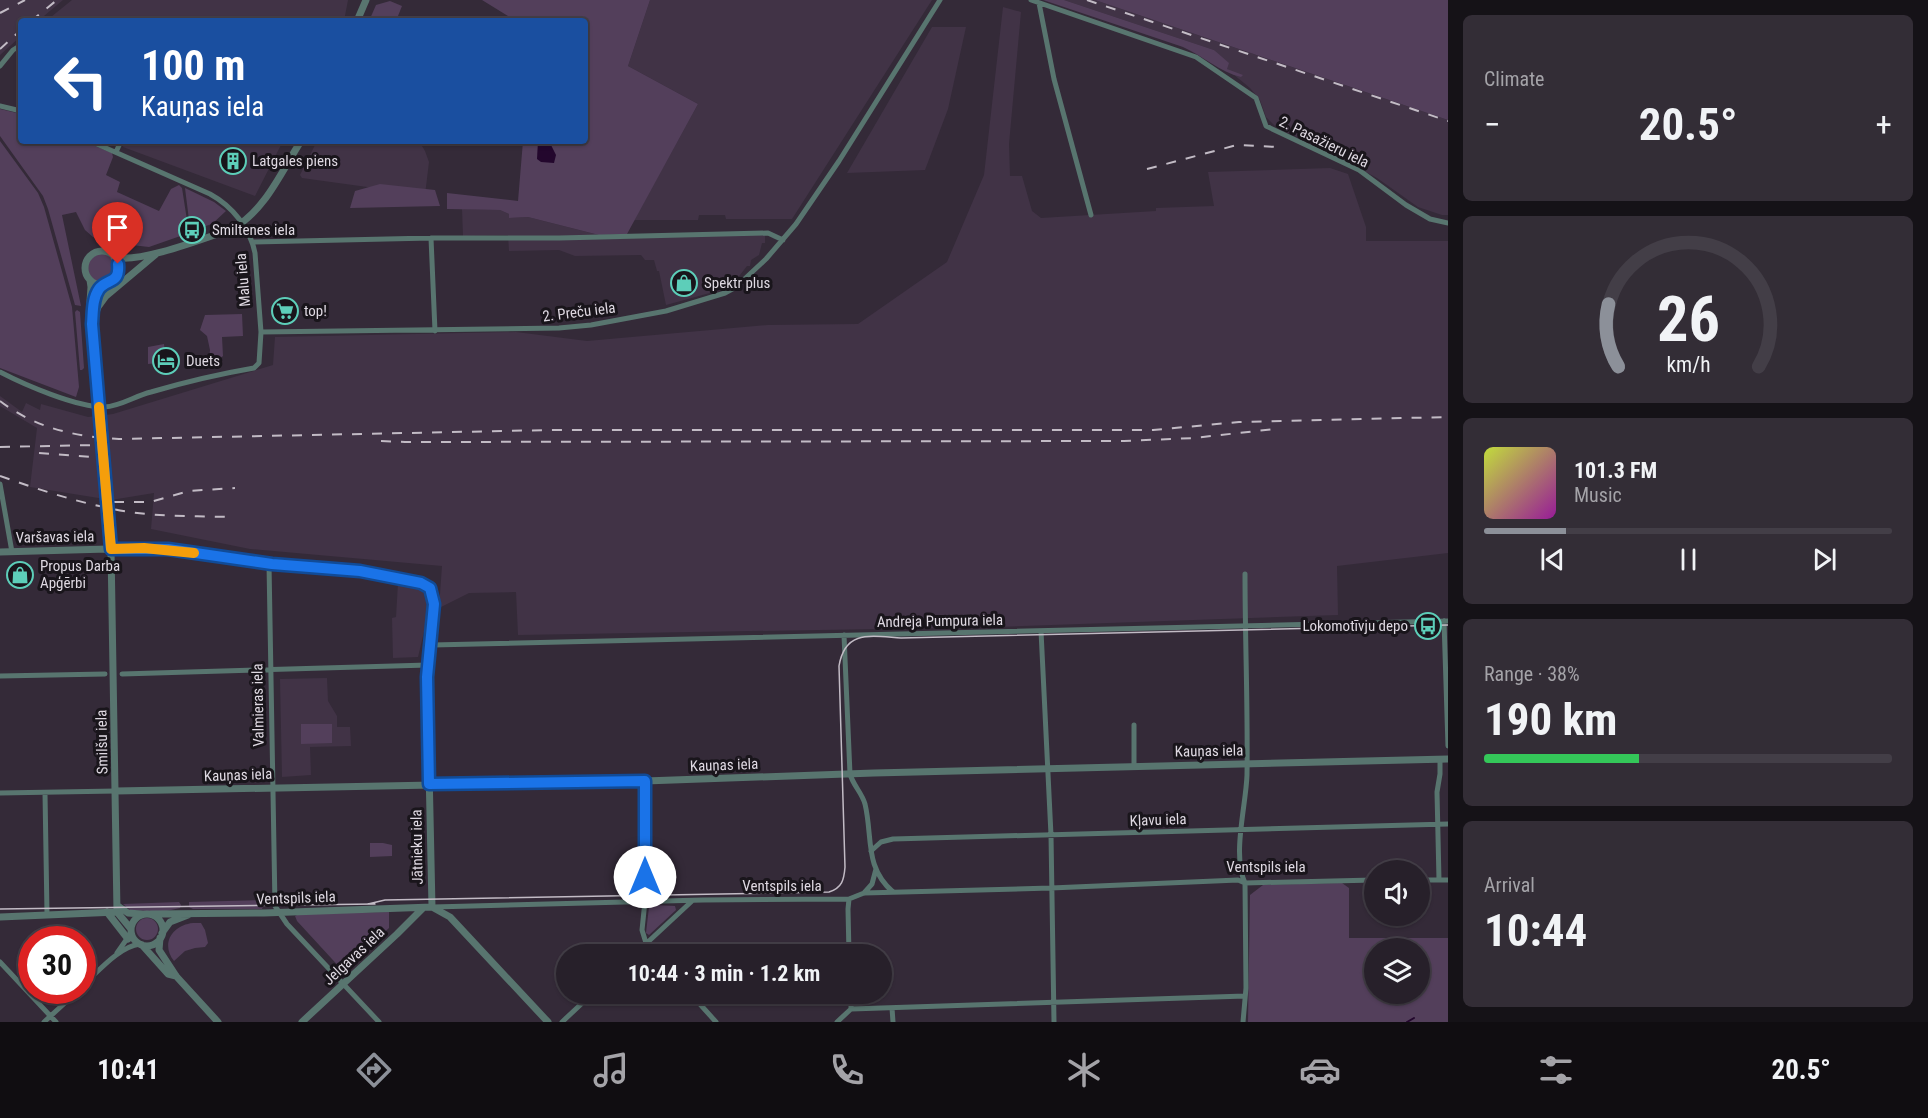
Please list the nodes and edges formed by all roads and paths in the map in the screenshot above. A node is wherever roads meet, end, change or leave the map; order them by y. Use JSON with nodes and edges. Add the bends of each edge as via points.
{"nodes":[{"id":1,"x":366,"y":0,"type":"edge"},
{"id":2,"x":940,"y":0,"type":"edge"},
{"id":3,"x":1031,"y":0,"type":"edge"},
{"id":4,"x":1039,"y":3,"type":"junction"},
{"id":5,"x":358,"y":18,"type":"edge"},
{"id":6,"x":18,"y":47,"type":"edge"},
{"id":7,"x":0,"y":66,"type":"edge"},
{"id":8,"x":0,"y":106,"type":"edge"},
{"id":9,"x":18,"y":110,"type":"edge"},
{"id":10,"x":97,"y":144,"type":"edge"},
{"id":11,"x":120,"y":144,"type":"edge"},
{"id":12,"x":299,"y":144,"type":"edge"},
{"id":13,"x":116,"y":152,"type":"junction"},
{"id":14,"x":1091,"y":215,"type":"dead end"},
{"id":15,"x":242,"y":224,"type":"junction"},
{"id":16,"x":1448,"y":224,"type":"edge"},
{"id":17,"x":431,"y":238,"type":"junction"},
{"id":18,"x":783,"y":240,"type":"junction"},
{"id":19,"x":253,"y":242,"type":"junction"},
{"id":20,"x":158,"y":252,"type":"junction"},
{"id":21,"x":147,"y":255,"type":"junction"},
{"id":22,"x":114,"y":257,"type":"junction"},
{"id":23,"x":118,"y":272,"type":"junction"},
{"id":24,"x":90,"y":280,"type":"junction"},
{"id":25,"x":104,"y":285,"type":"junction"},
{"id":26,"x":92,"y":324,"type":"junction"},
{"id":27,"x":435,"y":331,"type":"junction"},
{"id":28,"x":261,"y":332,"type":"junction"},
{"id":29,"x":92,"y":336,"type":"junction"},
{"id":30,"x":0,"y":372,"type":"edge"},
{"id":31,"x":0,"y":484,"type":"edge"},
{"id":32,"x":111,"y":549,"type":"junction"},
{"id":33,"x":0,"y":552,"type":"edge"},
{"id":34,"x":12,"y":552,"type":"junction"},
{"id":35,"x":269,"y":564,"type":"junction"},
{"id":36,"x":1245,"y":574,"type":"dead end"},
{"id":37,"x":430,"y":588,"type":"joint"},
{"id":38,"x":1446,"y":621,"type":"edge"},
{"id":39,"x":1245,"y":627,"type":"junction"},
{"id":40,"x":1041,"y":631,"type":"junction"},
{"id":41,"x":844,"y":636,"type":"junction"},
{"id":42,"x":432,"y":645,"type":"junction"},
{"id":43,"x":428,"y":665,"type":"junction"},
{"id":44,"x":269,"y":670,"type":"junction"},
{"id":45,"x":105,"y":674,"type":"dead end"},
{"id":46,"x":122,"y":674,"type":"dead end"},
{"id":47,"x":0,"y":676,"type":"edge"},
{"id":48,"x":1134,"y":725,"type":"dead end"},
{"id":49,"x":1448,"y":746,"type":"edge"},
{"id":50,"x":1440,"y":759,"type":"junction"},
{"id":51,"x":1448,"y":759,"type":"edge"},
{"id":52,"x":1247,"y":763,"type":"junction"},
{"id":53,"x":1134,"y":766,"type":"junction"},
{"id":54,"x":1047,"y":769,"type":"junction"},
{"id":55,"x":850,"y":774,"type":"junction"},
{"id":56,"x":645,"y":781,"type":"junction"},
{"id":57,"x":429,"y":784,"type":"junction"},
{"id":58,"x":272,"y":788,"type":"junction"},
{"id":59,"x":45,"y":792,"type":"junction"},
{"id":60,"x":116,"y":792,"type":"junction"},
{"id":61,"x":0,"y":794,"type":"edge"},
{"id":62,"x":1437,"y":824,"type":"junction"},
{"id":63,"x":1448,"y":824,"type":"edge"},
{"id":64,"x":1241,"y":830,"type":"junction"},
{"id":65,"x":1050,"y":835,"type":"junction"},
{"id":66,"x":871,"y":851,"type":"junction"},
{"id":67,"x":876,"y":869,"type":"junction"},
{"id":68,"x":1448,"y":879,"type":"edge"},
{"id":69,"x":1364,"y":880,"type":"edge"},
{"id":70,"x":1430,"y":880,"type":"edge"},
{"id":71,"x":1439,"y":880,"type":"junction"},
{"id":72,"x":1245,"y":883,"type":"junction"},
{"id":73,"x":1051,"y":888,"type":"junction"},
{"id":74,"x":893,"y":892,"type":"junction"},
{"id":75,"x":864,"y":893,"type":"junction"},
{"id":76,"x":849,"y":899,"type":"junction"},
{"id":77,"x":692,"y":901,"type":"junction"},
{"id":78,"x":645,"y":902,"type":"junction"},
{"id":79,"x":432,"y":907,"type":"junction"},
{"id":80,"x":423,"y":908,"type":"junction"},
{"id":81,"x":117,"y":909,"type":"junction"},
{"id":82,"x":107,"y":912,"type":"junction"},
{"id":83,"x":279,"y":912,"type":"junction"},
{"id":84,"x":47,"y":914,"type":"junction"},
{"id":85,"x":147,"y":914,"type":"junction"},
{"id":86,"x":188,"y":915,"type":"junction"},
{"id":87,"x":0,"y":917,"type":"edge"},
{"id":88,"x":130,"y":934,"type":"junction"},
{"id":89,"x":161,"y":935,"type":"junction"},
{"id":90,"x":141,"y":944,"type":"junction"},
{"id":91,"x":646,"y":944,"type":"joint"},
{"id":92,"x":849,"y":944,"type":"edge"},
{"id":93,"x":117,"y":955,"type":"junction"},
{"id":94,"x":0,"y":962,"type":"edge"},
{"id":95,"x":96,"y":974,"type":"edge"},
{"id":96,"x":176,"y":976,"type":"junction"},
{"id":97,"x":343,"y":984,"type":"junction"},
{"id":98,"x":1245,"y":996,"type":"junction"},
{"id":99,"x":1053,"y":1003,"type":"junction"},
{"id":100,"x":64,"y":1004,"type":"edge"},
{"id":101,"x":581,"y":1004,"type":"edge"},
{"id":102,"x":700,"y":1004,"type":"edge"},
{"id":103,"x":851,"y":1004,"type":"edge"},
{"id":104,"x":892,"y":1008,"type":"junction"},
{"id":105,"x":851,"y":1009,"type":"junction"},
{"id":106,"x":51,"y":1016,"type":"junction"},
{"id":107,"x":44,"y":1022,"type":"edge"},
{"id":108,"x":56,"y":1022,"type":"edge"},
{"id":109,"x":218,"y":1022,"type":"edge"},
{"id":110,"x":302,"y":1022,"type":"edge"},
{"id":111,"x":379,"y":1022,"type":"edge"},
{"id":112,"x":548,"y":1022,"type":"edge"},
{"id":113,"x":561,"y":1022,"type":"edge"},
{"id":114,"x":716,"y":1022,"type":"edge"},
{"id":115,"x":837,"y":1022,"type":"edge"},
{"id":116,"x":893,"y":1022,"type":"edge"},
{"id":117,"x":1054,"y":1022,"type":"edge"},
{"id":118,"x":1243,"y":1022,"type":"edge"}],
"edges":[{"from":1,"to":5,"type":"street"},
{"from":2,"to":18,"type":"street","name":"2. Preču iela","via":[[839,161]]},
{"from":3,"to":4,"type":"street","name":"2. Pasažieru iela"},
{"from":4,"to":14,"type":"street","via":[[1054,79]]},
{"from":4,"to":16,"type":"street","name":"2. Pasažieru iela","via":[[1196,57],[1256,98],[1266,126],[1359,170],[1406,205]]},
{"from":6,"to":7,"type":"street"},
{"from":8,"to":9,"type":"street"},
{"from":10,"to":13,"type":"street","name":"Malu iela"},
{"from":11,"to":13,"type":"street"},
{"from":12,"to":15,"type":"street","via":[[258,209]]},
{"from":13,"to":15,"type":"street","name":"Malu iela","via":[[220,200]]},
{"from":15,"to":19,"type":"street","name":"Malu iela"},
{"from":15,"to":20,"type":"street"},
{"from":17,"to":18,"type":"street","via":[[768,233]]},
{"from":17,"to":19,"type":"street"},
{"from":17,"to":27,"type":"street"},
{"from":18,"to":27,"type":"street","name":"2. Preču iela","via":[[736,287],[684,306],[591,326]]},
{"from":19,"to":28,"type":"street","name":"Malu iela"},
{"from":20,"to":21,"type":"street"},
{"from":20,"to":26,"type":"street","via":[[106,296]]},
{"from":21,"to":22,"type":"street"},
{"from":21,"to":23,"type":"street","via":[[121,266]]},
{"from":22,"to":23,"type":"street"},
{"from":22,"to":24,"type":"street","via":[[103,252],[91,256],[85,267]]},
{"from":23,"to":25,"type":"street"},
{"from":24,"to":25,"type":"street"},
{"from":24,"to":29,"type":"street"},
{"from":25,"to":26,"type":"street","via":[[96,295]]},
{"from":26,"to":29,"type":"street"},
{"from":27,"to":28,"type":"street","name":"2. Preču iela"},
{"from":28,"to":30,"type":"street","via":[[259,363],[254,368],[193,379],[103,407],[63,398]]},
{"from":29,"to":32,"type":"street","bridge":true},
{"from":31,"to":34,"type":"street"},
{"from":32,"to":34,"type":"street","name":"Varšavas iela"},
{"from":32,"to":35,"type":"street","name":"Varšavas iela","via":[[168,549]]},
{"from":32,"to":60,"type":"street","name":"Smilšu iela"},
{"from":33,"to":34,"type":"street","name":"Varšavas iela"},
{"from":35,"to":37,"type":"street","name":"Varšavas iela","via":[[360,571]]},
{"from":35,"to":44,"type":"street","name":"Valmieras iela"},
{"from":36,"to":39,"type":"street"},
{"from":37,"to":42,"type":"street","name":"Jātnieku iela","via":[[434,604],[429,639]]},
{"from":38,"to":39,"type":"street","name":"Andreja Pumpura iela"},
{"from":38,"to":49,"type":"street"},
{"from":39,"to":40,"type":"street","name":"Andreja Pumpura iela"},
{"from":39,"to":52,"type":"street"},
{"from":40,"to":41,"type":"street","name":"Andreja Pumpura iela"},
{"from":40,"to":54,"type":"street"},
{"from":41,"to":42,"type":"street","name":"Andreja Pumpura iela"},
{"from":41,"to":55,"type":"street"},
{"from":42,"to":43,"type":"street","name":"Jātnieku iela"},
{"from":43,"to":44,"type":"street"},
{"from":43,"to":57,"type":"street","name":"Jātnieku iela"},
{"from":44,"to":46,"type":"street"},
{"from":44,"to":58,"type":"street","name":"Valmieras iela"},
{"from":45,"to":47,"type":"street"},
{"from":48,"to":53,"type":"street"},
{"from":50,"to":51,"type":"street","name":"Kauņas iela"},
{"from":50,"to":52,"type":"street","name":"Kauņas iela"},
{"from":50,"to":62,"type":"street"},
{"from":52,"to":53,"type":"street","name":"Kauņas iela"},
{"from":52,"to":64,"type":"street"},
{"from":53,"to":54,"type":"street","name":"Kauņas iela"},
{"from":54,"to":55,"type":"street","name":"Kauņas iela"},
{"from":54,"to":65,"type":"street"},
{"from":55,"to":56,"type":"street","name":"Kauņas iela"},
{"from":55,"to":66,"type":"street","via":[[865,804]]},
{"from":56,"to":57,"type":"street","name":"Kauņas iela"},
{"from":56,"to":78,"type":"street"},
{"from":57,"to":58,"type":"street","name":"Kauņas iela"},
{"from":57,"to":79,"type":"street","name":"Jātnieku iela"},
{"from":58,"to":60,"type":"street","name":"Kauņas iela"},
{"from":58,"to":83,"type":"street","name":"Valmieras iela","via":[[274,906]]},
{"from":59,"to":60,"type":"street","name":"Kauņas iela"},
{"from":59,"to":61,"type":"street","name":"Kauņas iela"},
{"from":59,"to":84,"type":"street"},
{"from":60,"to":81,"type":"street","name":"Smilšu iela"},
{"from":62,"to":63,"type":"street","name":"Kļavu iela"},
{"from":62,"to":64,"type":"street","name":"Kļavu iela"},
{"from":62,"to":71,"type":"street"},
{"from":64,"to":65,"type":"street","name":"Kļavu iela"},
{"from":64,"to":72,"type":"street","via":[[1240,867]]},
{"from":65,"to":66,"type":"street","name":"Kļavu iela","via":[[893,839],[881,842]]},
{"from":65,"to":73,"type":"street"},
{"from":66,"to":67,"type":"street"},
{"from":67,"to":74,"type":"street"},
{"from":67,"to":75,"type":"street","via":[[872,884]]},
{"from":68,"to":71,"type":"street"},
{"from":69,"to":72,"type":"street","name":"Ventspils iela"},
{"from":70,"to":71,"type":"street"},
{"from":72,"to":73,"type":"street","name":"Ventspils iela","via":[[1238,880]]},
{"from":72,"to":98,"type":"street"},
{"from":73,"to":74,"type":"street","name":"Ventspils iela"},
{"from":73,"to":99,"type":"street"},
{"from":74,"to":75,"type":"street","name":"Ventspils iela"},
{"from":75,"to":76,"type":"street","name":"Ventspils iela"},
{"from":76,"to":77,"type":"street","name":"Ventspils iela"},
{"from":76,"to":92,"type":"street"},
{"from":77,"to":78,"type":"street","name":"Ventspils iela"},
{"from":77,"to":91,"type":"street"},
{"from":78,"to":79,"type":"street","name":"Ventspils iela"},
{"from":78,"to":91,"type":"street","via":[[642,930]]},
{"from":79,"to":80,"type":"street","name":"Ventspils iela"},
{"from":79,"to":112,"type":"street","via":[[450,916]]},
{"from":80,"to":83,"type":"street","name":"Ventspils iela"},
{"from":80,"to":97,"type":"street","name":"Jelgavas iela"},
{"from":81,"to":82,"type":"street"},
{"from":81,"to":85,"type":"street"},
{"from":81,"to":88,"type":"street"},
{"from":82,"to":84,"type":"street"},
{"from":82,"to":88,"type":"street"},
{"from":83,"to":86,"type":"street","name":"Ventspils iela"},
{"from":83,"to":97,"type":"street","name":"Valmieras iela"},
{"from":84,"to":87,"type":"street"},
{"from":85,"to":86,"type":"street","name":"Ventspils iela"},
{"from":85,"to":88,"type":"street","via":[[134,920]]},
{"from":85,"to":89,"type":"street","via":[[161,924]]},
{"from":86,"to":89,"type":"street","via":[[170,922]]},
{"from":88,"to":90,"type":"street"},
{"from":88,"to":93,"type":"street"},
{"from":89,"to":90,"type":"street","via":[[152,945]]},
{"from":89,"to":96,"type":"street","via":[[159,950]]},
{"from":90,"to":93,"type":"street"},
{"from":90,"to":96,"type":"street","via":[[168,974]]},
{"from":93,"to":95,"type":"street"},
{"from":94,"to":106,"type":"street"},
{"from":96,"to":109,"type":"street"},
{"from":97,"to":110,"type":"street","name":"Jelgavas iela"},
{"from":97,"to":111,"type":"street","name":"Valmieras iela"},
{"from":98,"to":99,"type":"street"},
{"from":98,"to":118,"type":"street"},
{"from":99,"to":104,"type":"street"},
{"from":99,"to":117,"type":"street"},
{"from":100,"to":106,"type":"street"},
{"from":101,"to":113,"type":"street"},
{"from":102,"to":114,"type":"street"},
{"from":103,"to":105,"type":"street"},
{"from":104,"to":105,"type":"street"},
{"from":104,"to":116,"type":"street"},
{"from":105,"to":115,"type":"street"},
{"from":106,"to":107,"type":"street"},
{"from":106,"to":108,"type":"street"}]}
